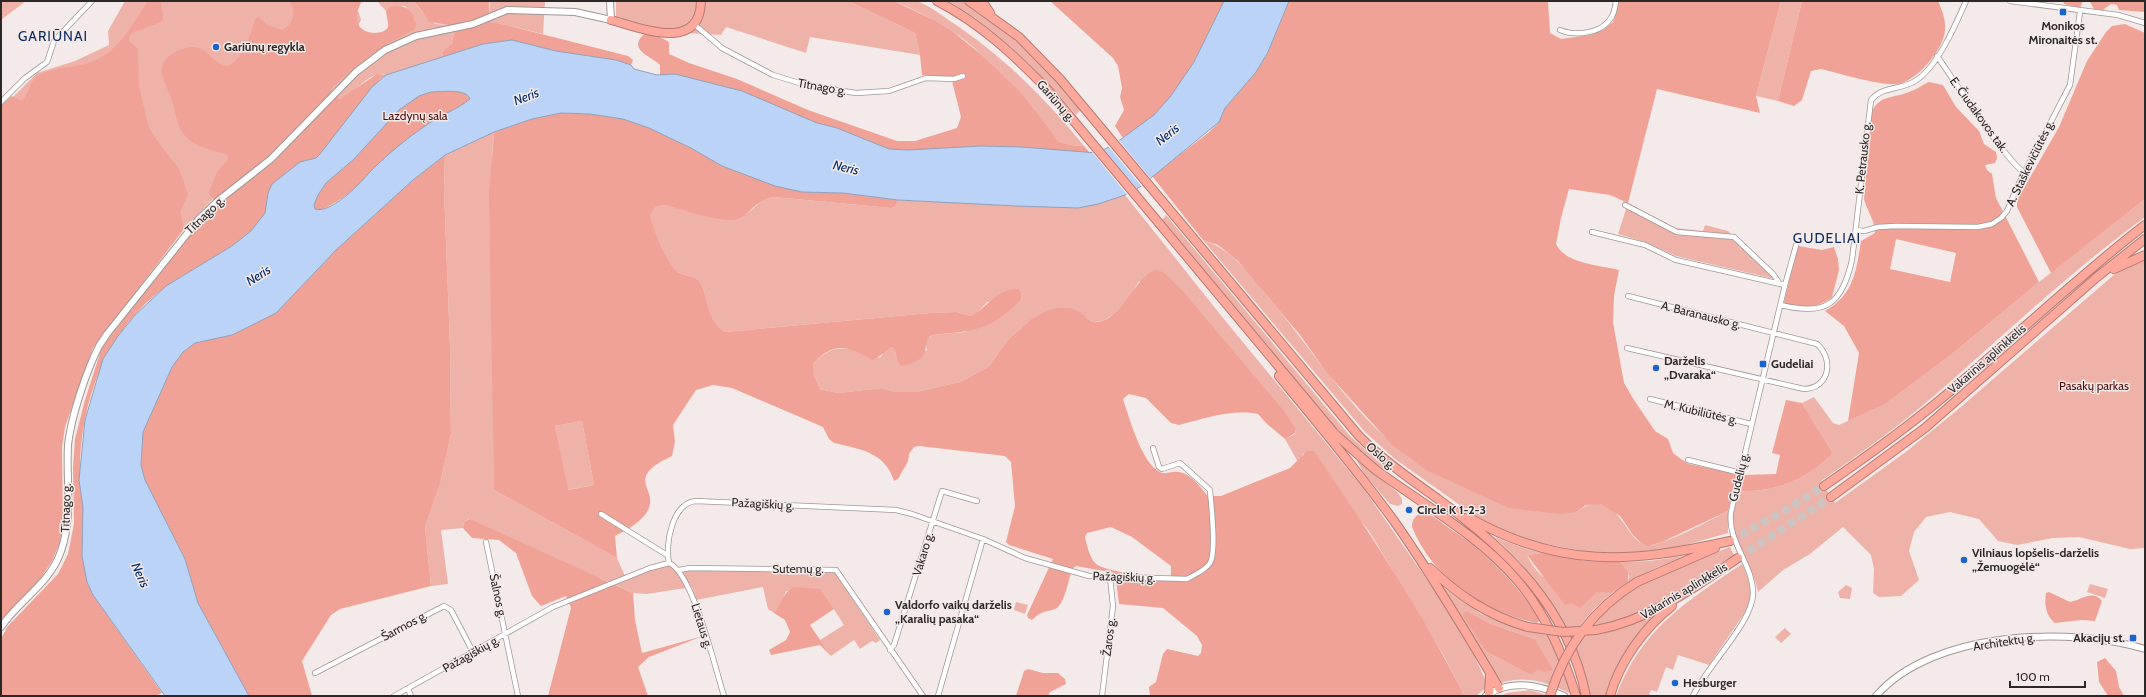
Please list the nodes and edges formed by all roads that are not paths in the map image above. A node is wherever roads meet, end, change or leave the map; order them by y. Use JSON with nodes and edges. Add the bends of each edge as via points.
{"nodes":[{"id":1,"x":92,"y":1,"type":"edge"},
{"id":2,"x":610,"y":1,"type":"edge"},
{"id":3,"x":701,"y":1,"type":"edge"},
{"id":4,"x":937,"y":1,"type":"edge"},
{"id":5,"x":969,"y":1,"type":"edge"},
{"id":6,"x":982,"y":1,"type":"edge"},
{"id":7,"x":1616,"y":1,"type":"edge"},
{"id":8,"x":1966,"y":1,"type":"edge"},
{"id":9,"x":2010,"y":1,"type":"edge"},
{"id":10,"x":2080,"y":12,"type":"junction"},
{"id":11,"x":991,"y":16,"type":"junction"},
{"id":12,"x":611,"y":20,"type":"junction"},
{"id":13,"x":2145,"y":23,"type":"edge"},
{"id":14,"x":694,"y":24,"type":"junction"},
{"id":15,"x":1560,"y":30,"type":"dead end"},
{"id":16,"x":1937,"y":56,"type":"junction"},
{"id":17,"x":963,"y":76,"type":"dead end"},
{"id":18,"x":1,"y":102,"type":"edge"},
{"id":19,"x":2024,"y":172,"type":"junction"},
{"id":20,"x":1625,"y":205,"type":"dead end"},
{"id":21,"x":1169,"y":210,"type":"joint"},
{"id":22,"x":1156,"y":221,"type":"joint"},
{"id":23,"x":2145,"y":225,"type":"edge"},
{"id":24,"x":1856,"y":230,"type":"junction"},
{"id":25,"x":1592,"y":232,"type":"dead end"},
{"id":26,"x":2145,"y":239,"type":"edge"},
{"id":27,"x":1797,"y":242,"type":"dead end"},
{"id":28,"x":2145,"y":255,"type":"edge"},
{"id":29,"x":1195,"y":268,"type":"junction"},
{"id":30,"x":2097,"y":278,"type":"junction"},
{"id":31,"x":1782,"y":284,"type":"junction"},
{"id":32,"x":1628,"y":296,"type":"dead end"},
{"id":33,"x":1781,"y":305,"type":"junction"},
{"id":34,"x":1774,"y":334,"type":"junction"},
{"id":35,"x":1627,"y":348,"type":"dead end"},
{"id":36,"x":1763,"y":380,"type":"junction"},
{"id":37,"x":1650,"y":400,"type":"dead end"},
{"id":38,"x":1751,"y":424,"type":"junction"},
{"id":39,"x":1153,"y":448,"type":"dead end"},
{"id":40,"x":1688,"y":460,"type":"dead end"},
{"id":41,"x":1741,"y":473,"type":"junction"},
{"id":42,"x":1824,"y":486,"type":"tunnel mouth"},
{"id":43,"x":1831,"y":497,"type":"tunnel mouth"},
{"id":44,"x":1438,"y":499,"type":"junction"},
{"id":45,"x":977,"y":501,"type":"dead end"},
{"id":46,"x":601,"y":514,"type":"dead end"},
{"id":47,"x":933,"y":522,"type":"junction"},
{"id":48,"x":983,"y":539,"type":"junction"},
{"id":49,"x":486,"y":542,"type":"dead end"},
{"id":50,"x":1414,"y":550,"type":"junction"},
{"id":51,"x":667,"y":555,"type":"junction"},
{"id":52,"x":1738,"y":558,"type":"tunnel mouth"},
{"id":53,"x":669,"y":563,"type":"junction"},
{"id":54,"x":679,"y":570,"type":"junction"},
{"id":55,"x":1110,"y":577,"type":"junction"},
{"id":56,"x":1697,"y":586,"type":"junction"},
{"id":57,"x":1,"y":627,"type":"edge"},
{"id":58,"x":507,"y":634,"type":"junction"},
{"id":59,"x":2145,"y":649,"type":"edge"},
{"id":60,"x":890,"y":650,"type":"junction"},
{"id":61,"x":473,"y":652,"type":"junction"},
{"id":62,"x":1489,"y":670,"type":"junction"},
{"id":63,"x":315,"y":673,"type":"dead end"},
{"id":64,"x":1499,"y":688,"type":"junction"},
{"id":65,"x":408,"y":689,"type":"junction"},
{"id":66,"x":1553,"y":694,"type":"edge"},
{"id":67,"x":1488,"y":695,"type":"edge"},
{"id":68,"x":394,"y":696,"type":"edge"},
{"id":69,"x":411,"y":696,"type":"edge"},
{"id":70,"x":518,"y":696,"type":"edge"},
{"id":71,"x":724,"y":696,"type":"edge"},
{"id":72,"x":923,"y":696,"type":"edge"},
{"id":73,"x":938,"y":696,"type":"edge"},
{"id":74,"x":1102,"y":696,"type":"edge"},
{"id":75,"x":1564,"y":696,"type":"edge"},
{"id":76,"x":1576,"y":696,"type":"edge"},
{"id":77,"x":1586,"y":696,"type":"edge"},
{"id":78,"x":1610,"y":696,"type":"edge"},
{"id":79,"x":1693,"y":696,"type":"edge"},
{"id":80,"x":1876,"y":696,"type":"edge"}],
"edges":[{"from":1,"to":18,"type":"street","via":[[54,41],[47,62],[25,78]]},
{"from":2,"to":12,"type":"street"},
{"from":3,"to":14,"type":"highway","via":[[699,17]]},
{"from":4,"to":22,"type":"highway","name":"Gariūnų g.","via":[[961,15],[1009,51],[1047,89]]},
{"from":5,"to":11,"type":"highway","name":"Gariūnų g."},
{"from":6,"to":11,"type":"highway"},
{"from":7,"to":15,"type":"street","via":[[1614,14],[1604,26],[1575,34]]},
{"from":8,"to":16,"type":"street","name":"K. Petrausko g.","via":[[1949,39]]},
{"from":9,"to":10,"type":"street"},
{"from":10,"to":13,"type":"street","via":[[2118,15]]},
{"from":10,"to":19,"type":"street","name":"A. Staškevičiūtės g.","via":[[2070,85]]},
{"from":11,"to":21,"type":"highway","name":"Gariūnų g.","via":[[1039,56]]},
{"from":12,"to":14,"type":"highway","via":[[667,34],[683,31]]},
{"from":12,"to":57,"type":"street","name":"Titnago g.","via":[[575,12],[507,10],[473,24],[428,33],[394,45],[356,72],[271,159],[201,217],[96,351],[70,431],[68,517],[61,552],[50,574]]},
{"from":14,"to":17,"type":"street","name":"Titnago g.","via":[[735,56],[772,74],[806,85],[856,92],[889,91],[926,78],[954,79]]},
{"from":16,"to":19,"type":"street","name":"E. Čiudakovos tak.","via":[[2002,148]]},
{"from":16,"to":24,"type":"street","name":"K. Petrausko g.","via":[[1915,81],[1881,91],[1871,100]]},
{"from":19,"to":24,"type":"street","name":"A. Staškevičiūtės g.","via":[[2007,211],[1992,224],[1896,226]]},
{"from":20,"to":31,"type":"street","via":[[1677,232],[1734,237]]},
{"from":21,"to":44,"type":"highway","name":"Oslo g.","via":[[1359,436],[1378,455]]},
{"from":22,"to":29,"type":"highway","name":"Oslo g."},
{"from":23,"to":42,"type":"highway","name":"Vakarinis aplinkkelis","via":[[2090,269],[1947,395]]},
{"from":24,"to":33,"type":"street","name":"K. Petrausko g.","via":[[1849,274],[1846,283],[1834,299],[1826,306],[1811,310]]},
{"from":25,"to":31,"type":"street","via":[[1645,245],[1676,260]]},
{"from":26,"to":30,"type":"highway","name":"Vakarinis aplinkkelis"},
{"from":27,"to":31,"type":"street","name":"Gudelių g."},
{"from":28,"to":30,"type":"highway","via":[[2127,261]]},
{"from":29,"to":50,"type":"highway","via":[[1238,326],[1361,477]]},
{"from":29,"to":76,"type":"highway","name":"Oslo g.","via":[[1335,434],[1375,469],[1466,533],[1500,562],[1517,581],[1532,600],[1555,639]]},
{"from":30,"to":43,"type":"highway","name":"Vakarinis aplinkkelis","via":[[1955,404]]},
{"from":31,"to":33,"type":"street","name":"Gudelių g."},
{"from":32,"to":34,"type":"street","name":"A. Baranausko g."},
{"from":33,"to":34,"type":"street","name":"Gudelių g."},
{"from":34,"to":36,"type":"street","name":"Gudelių g."},
{"from":34,"to":36,"type":"street","name":"A. Baranausko g.","via":[[1817,344],[1826,356],[1827,371],[1823,380],[1808,389]]},
{"from":35,"to":36,"type":"street","name":"A. Baranausko g."},
{"from":36,"to":38,"type":"street","name":"Gudelių g."},
{"from":37,"to":38,"type":"street","name":"M. Kubiliūtės g."},
{"from":38,"to":41,"type":"street","name":"Gudelių g."},
{"from":39,"to":55,"type":"street","name":"Pažagiškių g.","via":[[1159,468],[1180,463],[1210,490],[1212,557],[1208,565],[1187,579]]},
{"from":40,"to":41,"type":"street"},
{"from":41,"to":79,"type":"street","name":"Gudelių g.","via":[[1731,512],[1730,529],[1749,573],[1753,600],[1747,615]]},
{"from":44,"to":66,"type":"highway","name":"Vakarinis aplinkkelis","bridge":true,"via":[[1513,540],[1565,554],[1634,557],[1691,550],[1730,541],[1637,582],[1613,598],[1587,623],[1565,657]]},
{"from":44,"to":77,"type":"highway","name":"Oslo g.","via":[[1506,554],[1538,590],[1570,645]]},
{"from":45,"to":47,"type":"street","name":"Vakaro g.","via":[[942,491]]},
{"from":46,"to":51,"type":"street"},
{"from":47,"to":48,"type":"street","name":"Pažagiškių g."},
{"from":47,"to":51,"type":"street","name":"Pažagiškių g.","via":[[896,510],[692,501],[677,515]]},
{"from":47,"to":60,"type":"street","name":"Vakaro g.","via":[[894,645]]},
{"from":48,"to":55,"type":"street","name":"Pažagiškių g.","via":[[1025,558],[1089,576]]},
{"from":48,"to":73,"type":"street"},
{"from":49,"to":58,"type":"street","name":"Šalnos g."},
{"from":50,"to":56,"type":"highway","name":"Vakarinis aplinkkelis","bridge":true,"via":[[1447,585],[1490,614],[1528,627],[1563,632],[1614,627],[1645,616]]},
{"from":50,"to":62,"type":"highway"},
{"from":51,"to":53,"type":"street","name":"Pažagiškių g."},
{"from":52,"to":56,"type":"highway","name":"Vakarinis aplinkkelis"},
{"from":53,"to":54,"type":"street","name":"Lietaus g."},
{"from":53,"to":58,"type":"street","name":"Pažagiškių g.","via":[[658,564],[570,599]]},
{"from":54,"to":60,"type":"street","name":"Sutemų g.","via":[[836,570]]},
{"from":54,"to":71,"type":"street","name":"Lietaus g.","via":[[694,602]]},
{"from":55,"to":74,"type":"street","name":"Žaros g.","via":[[1113,606]]},
{"from":56,"to":78,"type":"highway","via":[[1647,630],[1622,668]]},
{"from":58,"to":61,"type":"street","name":"Pažagiškių g."},
{"from":58,"to":70,"type":"street","name":"Šalnos g."},
{"from":59,"to":80,"type":"street","name":"Architektų g.","via":[[2104,640],[2067,636],[1998,640],[1957,650],[1911,668],[1892,680]]},
{"from":60,"to":72,"type":"street","name":"Sutemų g."},
{"from":61,"to":63,"type":"street","name":"Šarmos g.","via":[[450,610],[444,606]]},
{"from":61,"to":65,"type":"street","name":"Pažagiškių g."},
{"from":62,"to":64,"type":"highway"},
{"from":62,"to":67,"type":"highway","via":[[1491,687]]},
{"from":64,"to":66,"type":"street","via":[[1526,684],[1543,687]]},
{"from":64,"to":67,"type":"street"},
{"from":65,"to":68,"type":"street","name":"Pažagiškių g."},
{"from":65,"to":69,"type":"street"},
{"from":66,"to":75,"type":"street"}]}
